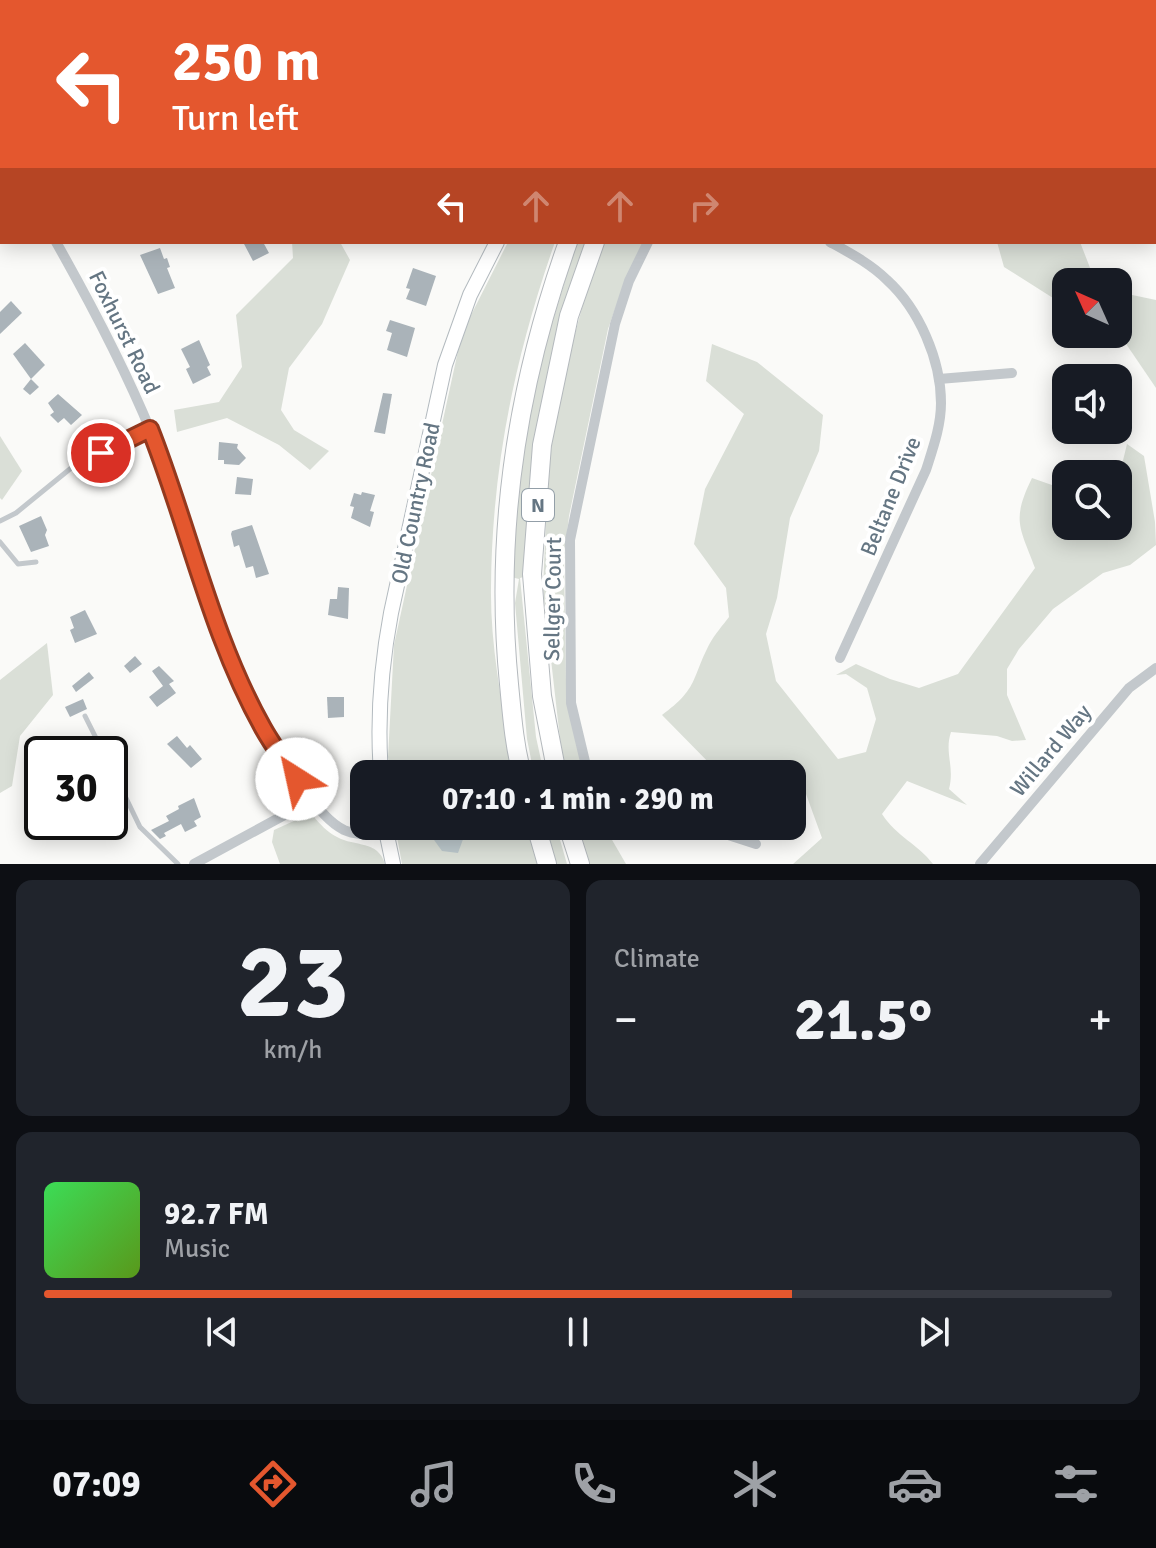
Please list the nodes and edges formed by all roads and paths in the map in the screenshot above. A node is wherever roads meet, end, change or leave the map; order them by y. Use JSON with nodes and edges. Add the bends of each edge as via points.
{"nodes":[{"id":1,"x":57,"y":244,"type":"edge"},
{"id":2,"x":496,"y":244,"type":"edge"},
{"id":3,"x":567,"y":244,"type":"edge"},
{"id":4,"x":594,"y":244,"type":"edge"},
{"id":5,"x":647,"y":244,"type":"edge"},
{"id":6,"x":834,"y":244,"type":"edge"},
{"id":7,"x":1012,"y":373,"type":"dead end"},
{"id":8,"x":939,"y":379,"type":"junction"},
{"id":9,"x":150,"y":429,"type":"junction"},
{"id":10,"x":0,"y":521,"type":"edge"},
{"id":11,"x":0,"y":542,"type":"edge"},
{"id":12,"x":36,"y":562,"type":"dead end"},
{"id":13,"x":840,"y":658,"type":"dead end"},
{"id":14,"x":1156,"y":668,"type":"edge"},
{"id":15,"x":85,"y":716,"type":"dead end"},
{"id":16,"x":95,"y":736,"type":"edge"},
{"id":17,"x":381,"y":760,"type":"edge"},
{"id":18,"x":518,"y":760,"type":"edge"},
{"id":19,"x":554,"y":760,"type":"edge"},
{"id":20,"x":585,"y":760,"type":"edge"},
{"id":21,"x":312,"y":800,"type":"junction"},
{"id":22,"x":128,"y":802,"type":"edge"},
{"id":23,"x":350,"y":831,"type":"edge"},
{"id":24,"x":388,"y":840,"type":"edge"},
{"id":25,"x":540,"y":840,"type":"edge"},
{"id":26,"x":572,"y":840,"type":"edge"},
{"id":27,"x":744,"y":840,"type":"edge"},
{"id":28,"x":756,"y":844,"type":"dead end"},
{"id":29,"x":178,"y":864,"type":"edge"},
{"id":30,"x":194,"y":864,"type":"edge"},
{"id":31,"x":393,"y":864,"type":"edge"},
{"id":32,"x":547,"y":864,"type":"edge"},
{"id":33,"x":580,"y":864,"type":"edge"},
{"id":34,"x":980,"y":864,"type":"edge"}],
"edges":[{"from":1,"to":9,"type":"street","name":"Foxhurst Road"},
{"from":2,"to":17,"type":"main road","name":"Old Country Road","via":[[470,295],[445,365],[385,645]]},
{"from":3,"to":18,"type":"highway","number":"N","via":[[522,400],[504,548],[505,644]]},
{"from":4,"to":19,"type":"highway","number":"N","via":[[569,316],[542,445],[532,574],[542,696]]},
{"from":5,"to":20,"type":"street","name":"Sellger Court","via":[[615,324],[570,540],[571,703]]},
{"from":6,"to":8,"type":"street","name":"Beltane Drive","via":[[879,273],[908,303],[926,336]]},
{"from":7,"to":8,"type":"street"},
{"from":8,"to":13,"type":"street","name":"Beltane Drive","via":[[941,405],[926,470]]},
{"from":9,"to":10,"type":"lane","via":[[76,464]]},
{"from":9,"to":21,"type":"street","name":"Foxhurst Road","via":[[245,692],[269,739]]},
{"from":11,"to":12,"type":"lane","via":[[18,564]]},
{"from":14,"to":34,"type":"street","name":"Willard Way","via":[[1129,688]]},
{"from":15,"to":16,"type":"lane"},
{"from":21,"to":23,"type":"street","name":"Foxhurst Road"},
{"from":21,"to":30,"type":"street"},
{"from":22,"to":29,"type":"lane","via":[[140,827]]},
{"from":24,"to":31,"type":"main road"},
{"from":25,"to":32,"type":"highway"},
{"from":26,"to":33,"type":"highway"},
{"from":27,"to":28,"type":"street"}]}
